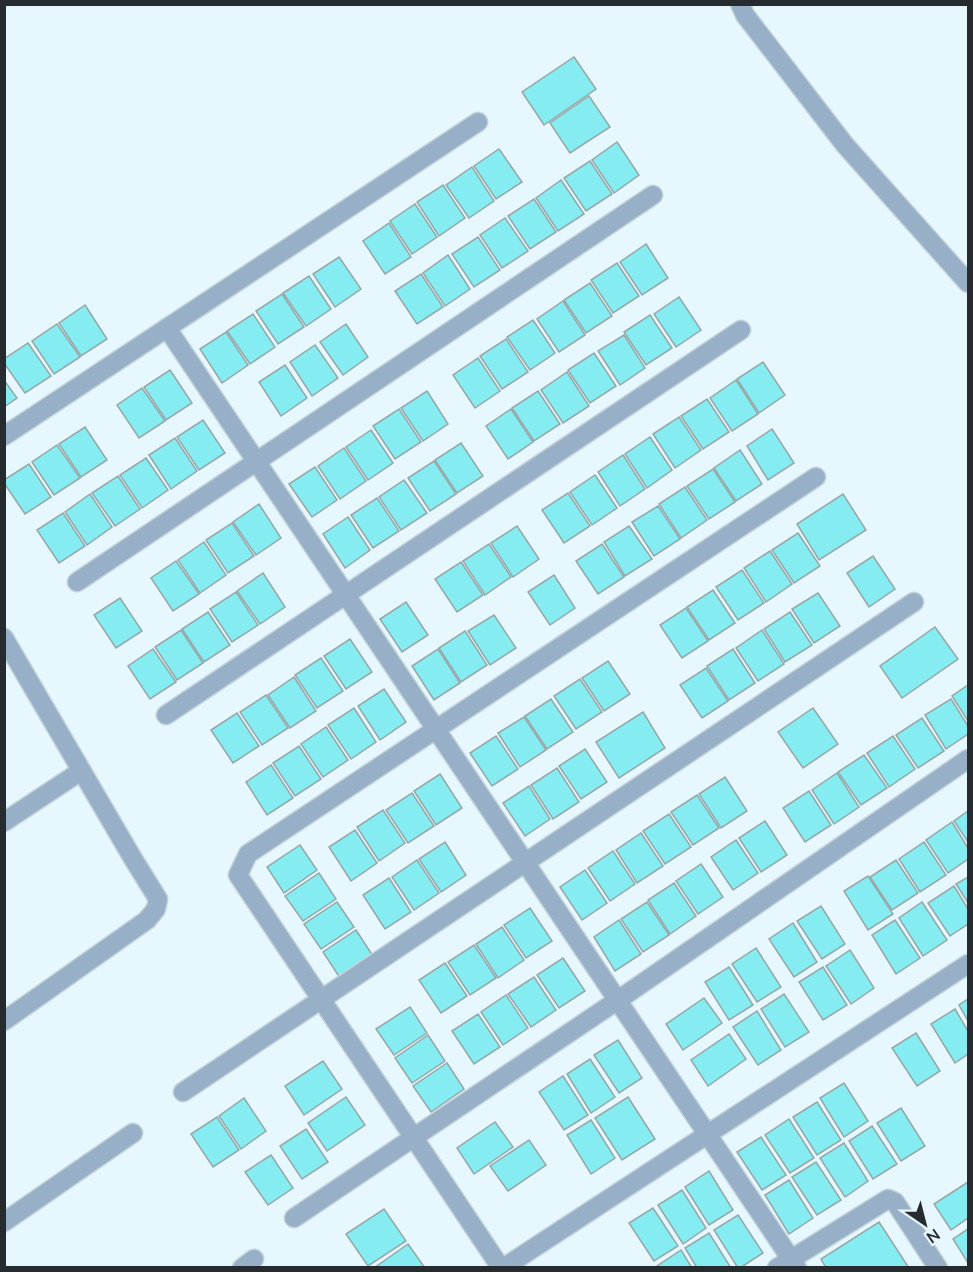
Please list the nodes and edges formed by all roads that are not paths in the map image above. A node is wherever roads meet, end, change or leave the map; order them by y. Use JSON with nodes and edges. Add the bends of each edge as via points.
{"nodes":[{"id":1,"x":740,"y":4,"type":"edge"},
{"id":2,"x":478,"y":122,"type":"dead end"},
{"id":3,"x":653,"y":195,"type":"dead end"},
{"id":4,"x":969,"y":283,"type":"edge"},
{"id":5,"x":167,"y":328,"type":"junction"},
{"id":6,"x":741,"y":330,"type":"dead end"},
{"id":7,"x":4,"y":436,"type":"edge"},
{"id":8,"x":256,"y":462,"type":"junction"},
{"id":9,"x":816,"y":477,"type":"dead end"},
{"id":10,"x":77,"y":582,"type":"dead end"},
{"id":11,"x":346,"y":595,"type":"junction"},
{"id":12,"x":914,"y":602,"type":"dead end"},
{"id":13,"x":4,"y":638,"type":"edge"},
{"id":14,"x":166,"y":715,"type":"dead end"},
{"id":15,"x":436,"y":730,"type":"junction"},
{"id":16,"x":969,"y":759,"type":"edge"},
{"id":17,"x":81,"y":771,"type":"junction"},
{"id":18,"x":4,"y":822,"type":"edge"},
{"id":19,"x":525,"y":862,"type":"junction"},
{"id":20,"x":969,"y":964,"type":"edge"},
{"id":21,"x":321,"y":999,"type":"junction"},
{"id":22,"x":618,"y":1000,"type":"junction"},
{"id":23,"x":4,"y":1021,"type":"edge"},
{"id":24,"x":183,"y":1092,"type":"dead end"},
{"id":25,"x":133,"y":1133,"type":"dead end"},
{"id":26,"x":708,"y":1134,"type":"junction"},
{"id":27,"x":414,"y":1138,"type":"junction"},
{"id":28,"x":294,"y":1218,"type":"dead end"},
{"id":29,"x":4,"y":1222,"type":"edge"},
{"id":30,"x":788,"y":1264,"type":"edge"},
{"id":31,"x":502,"y":1268,"type":"edge"},
{"id":32,"x":938,"y":1268,"type":"edge"}],
"edges":[{"from":1,"to":4,"type":"street","via":[[845,145]]},
{"from":2,"to":5,"type":"street"},
{"from":3,"to":8,"type":"street"},
{"from":5,"to":7,"type":"street"},
{"from":5,"to":8,"type":"street"},
{"from":6,"to":11,"type":"street"},
{"from":8,"to":10,"type":"street"},
{"from":8,"to":11,"type":"street"},
{"from":9,"to":15,"type":"street"},
{"from":11,"to":14,"type":"street"},
{"from":11,"to":15,"type":"street"},
{"from":12,"to":19,"type":"street"},
{"from":13,"to":17,"type":"street"},
{"from":15,"to":19,"type":"street"},
{"from":15,"to":21,"type":"street","via":[[248,854],[238,875]]},
{"from":16,"to":22,"type":"street"},
{"from":17,"to":18,"type":"street"},
{"from":17,"to":23,"type":"street","via":[[158,899],[156,909],[147,920]]},
{"from":19,"to":21,"type":"street"},
{"from":19,"to":22,"type":"street"},
{"from":20,"to":26,"type":"street"},
{"from":21,"to":24,"type":"street"},
{"from":21,"to":27,"type":"street"},
{"from":22,"to":26,"type":"street"},
{"from":22,"to":27,"type":"street"},
{"from":25,"to":29,"type":"street"},
{"from":26,"to":30,"type":"street"},
{"from":26,"to":31,"type":"street"},
{"from":27,"to":28,"type":"street"},
{"from":27,"to":31,"type":"street"},
{"from":30,"to":32,"type":"street","via":[[888,1199],[895,1202]]}]}
